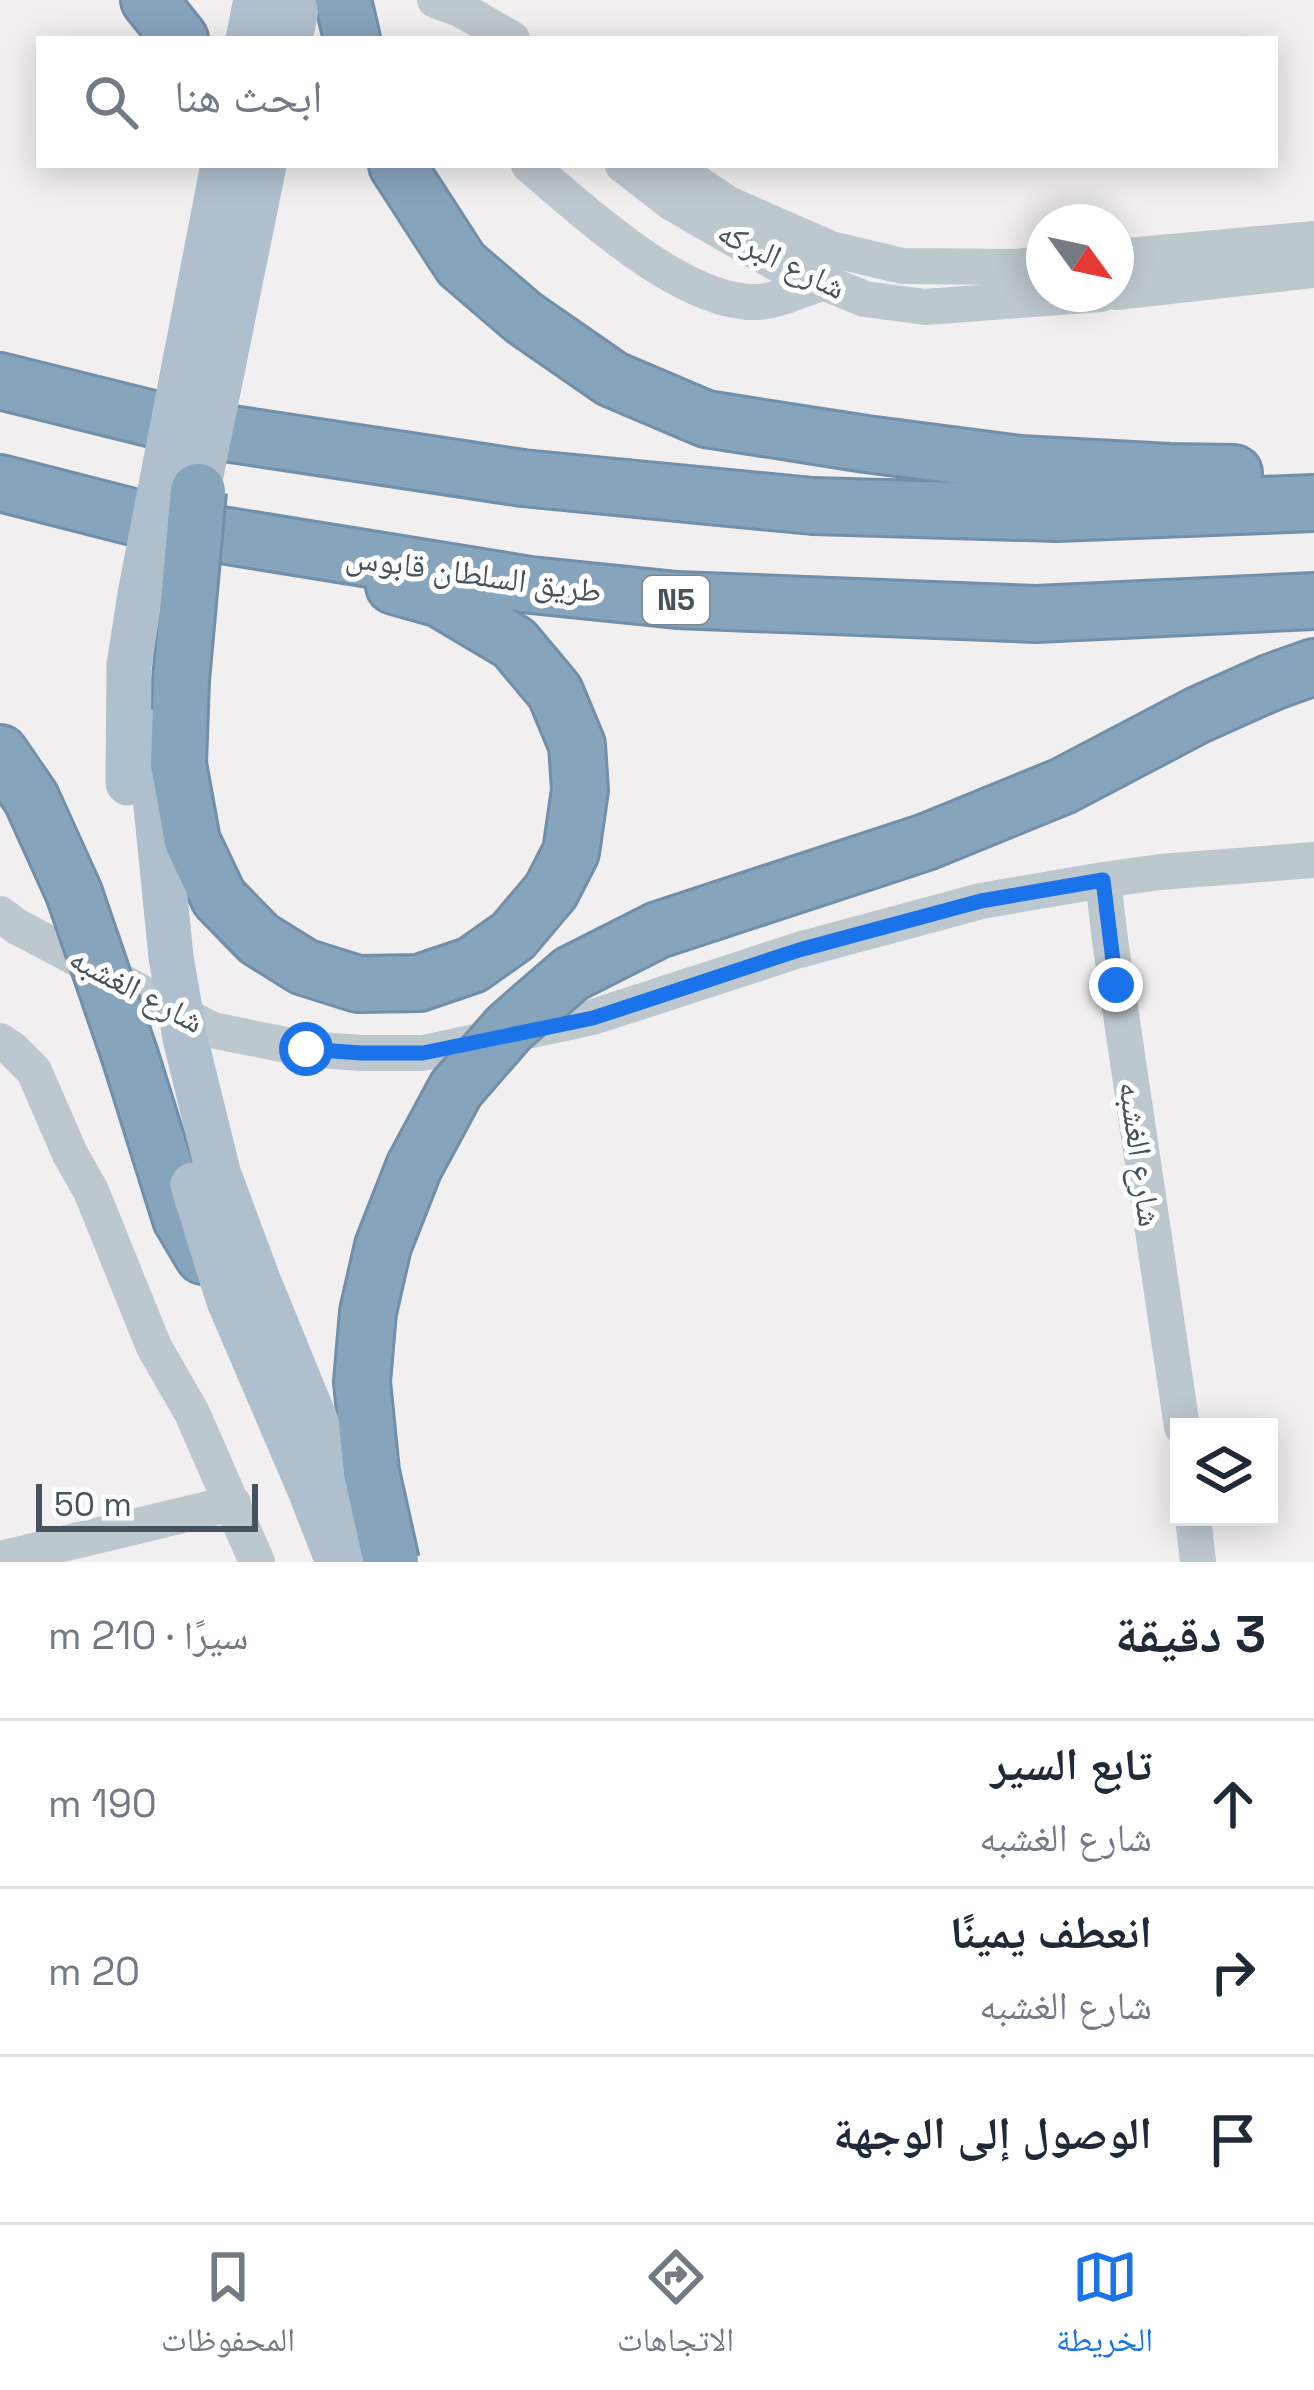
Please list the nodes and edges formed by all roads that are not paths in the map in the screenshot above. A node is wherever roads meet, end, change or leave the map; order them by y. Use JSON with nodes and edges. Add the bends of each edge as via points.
{"nodes":[{"id":1,"x":256,"y":0,"type":"edge"},
{"id":2,"x":298,"y":0,"type":"edge"},
{"id":3,"x":343,"y":0,"type":"edge"},
{"id":4,"x":420,"y":0,"type":"edge"},
{"id":5,"x":435,"y":0,"type":"edge"},
{"id":6,"x":249,"y":36,"type":"edge"},
{"id":7,"x":291,"y":36,"type":"edge"},
{"id":8,"x":351,"y":36,"type":"edge"},
{"id":9,"x":462,"y":36,"type":"edge"},
{"id":10,"x":507,"y":36,"type":"edge"},
{"id":11,"x":207,"y":168,"type":"edge"},
{"id":12,"x":223,"y":168,"type":"edge"},
{"id":13,"x":263,"y":168,"type":"edge"},
{"id":14,"x":399,"y":168,"type":"edge"},
{"id":15,"x":533,"y":168,"type":"edge"},
{"id":16,"x":627,"y":168,"type":"edge"},
{"id":17,"x":674,"y":168,"type":"edge"},
{"id":18,"x":1314,"y":239,"type":"edge"},
{"id":19,"x":1134,"y":255,"type":"edge"},
{"id":20,"x":1026,"y":266,"type":"edge"},
{"id":21,"x":1314,"y":270,"type":"edge"},
{"id":22,"x":821,"y":283,"type":"junction"},
{"id":23,"x":1134,"y":290,"type":"edge"},
{"id":24,"x":1026,"y":300,"type":"edge"},
{"id":25,"x":196,"y":302,"type":"junction"},
{"id":26,"x":0,"y":371,"type":"edge"},
{"id":27,"x":0,"y":381,"type":"edge"},
{"id":28,"x":185,"y":427,"type":"junction"},
{"id":29,"x":1314,"y":473,"type":"edge"},
{"id":30,"x":0,"y":483,"type":"edge"},
{"id":31,"x":1314,"y":503,"type":"edge"},
{"id":32,"x":185,"y":509,"type":"junction"},
{"id":33,"x":1314,"y":601,"type":"edge"},
{"id":34,"x":1293,"y":675,"type":"edge"},
{"id":35,"x":0,"y":753,"type":"edge"},
{"id":36,"x":1314,"y":860,"type":"edge"},
{"id":37,"x":1103,"y":880,"type":"junction"},
{"id":38,"x":8,"y":920,"type":"edge"},
{"id":39,"x":0,"y":1041,"type":"edge"},
{"id":40,"x":229,"y":1301,"type":"junction"},
{"id":41,"x":1181,"y":1418,"type":"edge"},
{"id":42,"x":233,"y":1503,"type":"junction"},
{"id":43,"x":1194,"y":1526,"type":"edge"},
{"id":44,"x":0,"y":1559,"type":"edge"},
{"id":45,"x":257,"y":1562,"type":"edge"},
{"id":46,"x":338,"y":1562,"type":"edge"},
{"id":47,"x":374,"y":1562,"type":"edge"},
{"id":48,"x":392,"y":1562,"type":"edge"},
{"id":49,"x":1198,"y":1562,"type":"edge"}],
"edges":[{"from":1,"to":6,"type":"main road"},
{"from":2,"to":7,"type":"main road"},
{"from":3,"to":8,"type":"highway"},
{"from":4,"to":9,"type":"street"},
{"from":5,"to":10,"type":"street"},
{"from":11,"to":25,"type":"highway","bridge":true},
{"from":12,"to":25,"type":"main road","bridge":true},
{"from":13,"to":32,"type":"main road","bridge":true},
{"from":14,"to":29,"type":"highway","via":[[461,264],[524,318],[612,379],[706,419],[1020,464]]},
{"from":15,"to":22,"type":"street","via":[[665,271],[711,294],[759,302]]},
{"from":16,"to":22,"type":"street","name":"شارع البركه","via":[[672,203]]},
{"from":17,"to":20,"type":"street","name":"شارع البركه","via":[[728,204],[832,249],[902,266]]},
{"from":18,"to":19,"type":"street"},
{"from":21,"to":23,"type":"street"},
{"from":22,"to":24,"type":"street","name":"شارع البركه","via":[[925,307]]},
{"from":25,"to":40,"type":"main road","bridge":true,"via":[[129,666],[128,779],[145,971],[189,1173]]},
{"from":26,"to":28,"type":"highway"},
{"from":27,"to":28,"type":"highway"},
{"from":28,"to":31,"type":"highway","via":[[524,478],[813,506],[1057,512]]},
{"from":30,"to":32,"type":"highway","name":"طريق السلطان قابوس","number":"N5"},
{"from":32,"to":32,"type":"highway","bridge":true,"via":[[178,764],[193,841],[219,898],[259,939],[304,967],[358,984],[419,983],[472,965],[513,936],[571,852],[577,745],[555,692],[514,643],[440,598]]},
{"from":32,"to":33,"type":"highway","name":"طريق السلطان قابوس","number":"N5","via":[[531,585],[677,600],[1036,614]]},
{"from":32,"to":47,"type":"main road","bridge":true,"via":[[163,661],[155,796],[185,1038],[218,1172]]},
{"from":34,"to":48,"type":"highway","bridge":true,"via":[[1063,787],[658,930],[571,974],[509,1028],[456,1089],[414,1168],[368,1312],[362,1382]]},
{"from":35,"to":40,"type":"highway","bridge":true,"via":[[31,798],[74,892],[181,1219]]},
{"from":36,"to":37,"type":"street","name":"شارع الغشبه"},
{"from":37,"to":38,"type":"street","name":"شارع الغشبه","via":[[981,901],[593,1018],[423,1053],[306,1049],[212,1030]]},
{"from":37,"to":41,"type":"street","name":"شارع الغشبه"},
{"from":39,"to":42,"type":"street","via":[[34,1071],[154,1347]]},
{"from":40,"to":46,"type":"main road"},
{"from":42,"to":44,"type":"street"},
{"from":42,"to":45,"type":"street"},
{"from":43,"to":49,"type":"street"}]}
